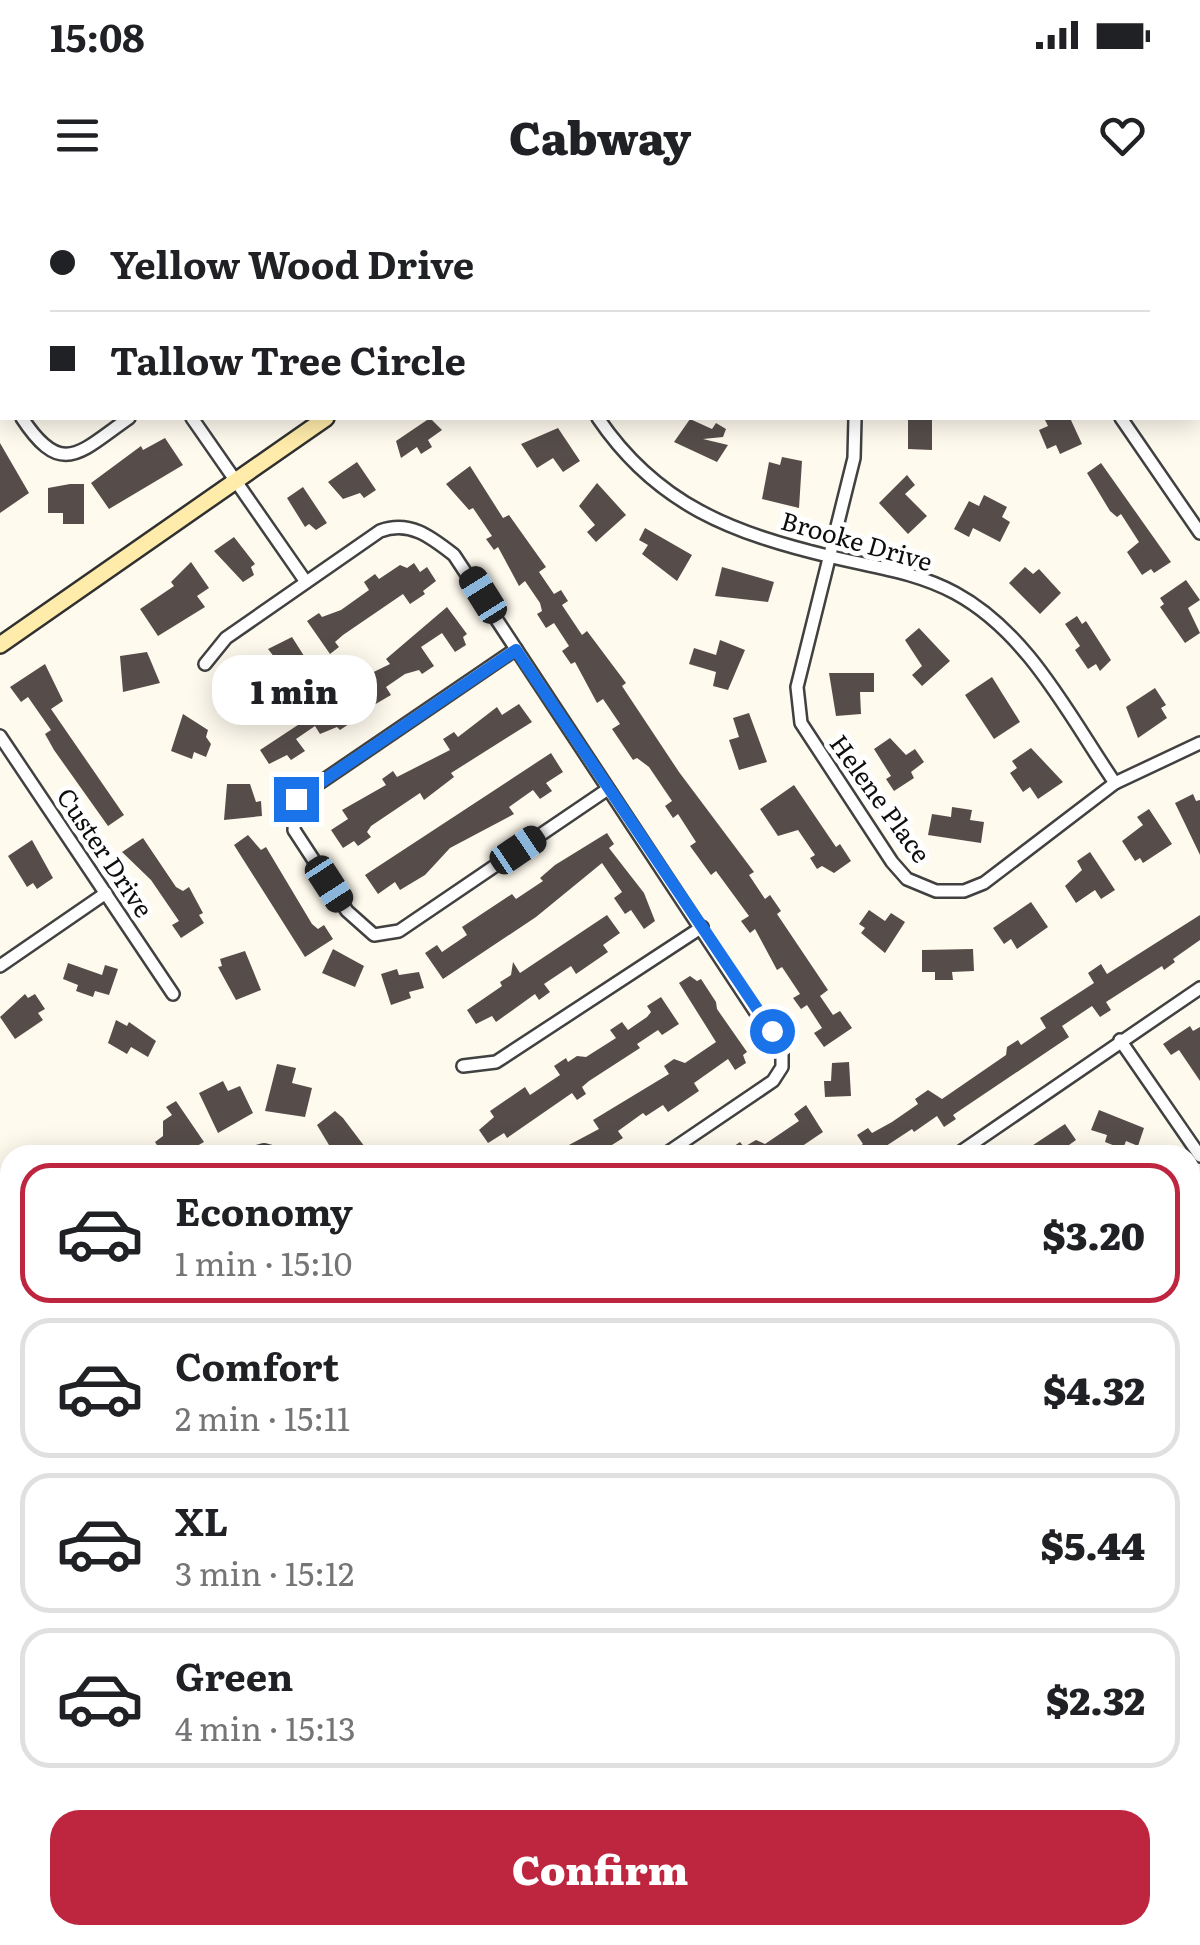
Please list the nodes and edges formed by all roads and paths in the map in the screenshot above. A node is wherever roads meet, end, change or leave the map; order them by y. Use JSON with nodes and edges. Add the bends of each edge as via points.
{"nodes":[{"id":1,"x":23,"y":420,"type":"edge"},
{"id":2,"x":126,"y":420,"type":"edge"},
{"id":3,"x":193,"y":420,"type":"edge"},
{"id":4,"x":323,"y":420,"type":"edge"},
{"id":5,"x":600,"y":420,"type":"edge"},
{"id":6,"x":855,"y":420,"type":"edge"},
{"id":7,"x":1121,"y":420,"type":"edge"},
{"id":8,"x":235,"y":480,"type":"junction"},
{"id":9,"x":1200,"y":533,"type":"edge"},
{"id":10,"x":831,"y":557,"type":"junction"},
{"id":11,"x":306,"y":582,"type":"junction"},
{"id":12,"x":0,"y":645,"type":"edge"},
{"id":13,"x":516,"y":650,"type":"junction"},
{"id":14,"x":205,"y":664,"type":"dead end"},
{"id":15,"x":0,"y":736,"type":"edge"},
{"id":16,"x":1200,"y":743,"type":"edge"},
{"id":17,"x":1115,"y":784,"type":"junction"},
{"id":18,"x":608,"y":789,"type":"junction"},
{"id":19,"x":106,"y":894,"type":"junction"},
{"id":20,"x":702,"y":927,"type":"junction"},
{"id":21,"x":0,"y":966,"type":"edge"},
{"id":22,"x":1200,"y":988,"type":"edge"},
{"id":23,"x":173,"y":994,"type":"dead end"},
{"id":24,"x":1120,"y":1040,"type":"junction"},
{"id":25,"x":463,"y":1066,"type":"dead end"},
{"id":26,"x":679,"y":1145,"type":"edge"},
{"id":27,"x":970,"y":1145,"type":"edge"},
{"id":28,"x":1192,"y":1145,"type":"edge"}],
"edges":[{"from":1,"to":2,"type":"street","via":[[40,445],[63,456]]},
{"from":3,"to":8,"type":"street"},
{"from":4,"to":8,"type":"street"},
{"from":5,"to":10,"type":"street","name":"Brooke Drive","via":[[654,484],[705,518]]},
{"from":6,"to":10,"type":"street","name":"Helene Place","via":[[854,458]]},
{"from":7,"to":9,"type":"street"},
{"from":8,"to":11,"type":"street"},
{"from":8,"to":12,"type":"street"},
{"from":10,"to":17,"type":"street","name":"Brooke Drive","via":[[896,570],[956,594],[1018,641]]},
{"from":10,"to":17,"type":"street","name":"Helene Place","via":[[798,686],[800,723],[907,879],[936,892],[973,888]]},
{"from":11,"to":13,"type":"street","via":[[380,531],[426,533],[466,568]]},
{"from":11,"to":14,"type":"street","via":[[226,638]]},
{"from":13,"to":18,"type":"street"},
{"from":13,"to":18,"type":"street","via":[[302,794],[292,822],[315,862],[357,923],[388,936]]},
{"from":15,"to":19,"type":"street","name":"Custer Drive"},
{"from":16,"to":17,"type":"street","name":"Helene Place"},
{"from":18,"to":20,"type":"street"},
{"from":19,"to":21,"type":"street"},
{"from":19,"to":23,"type":"street","name":"Custer Drive"},
{"from":20,"to":25,"type":"street","via":[[496,1062]]},
{"from":20,"to":26,"type":"street","via":[[778,1042],[782,1068],[764,1088]]},
{"from":22,"to":24,"type":"street"},
{"from":24,"to":27,"type":"street"},
{"from":24,"to":28,"type":"street"}]}
